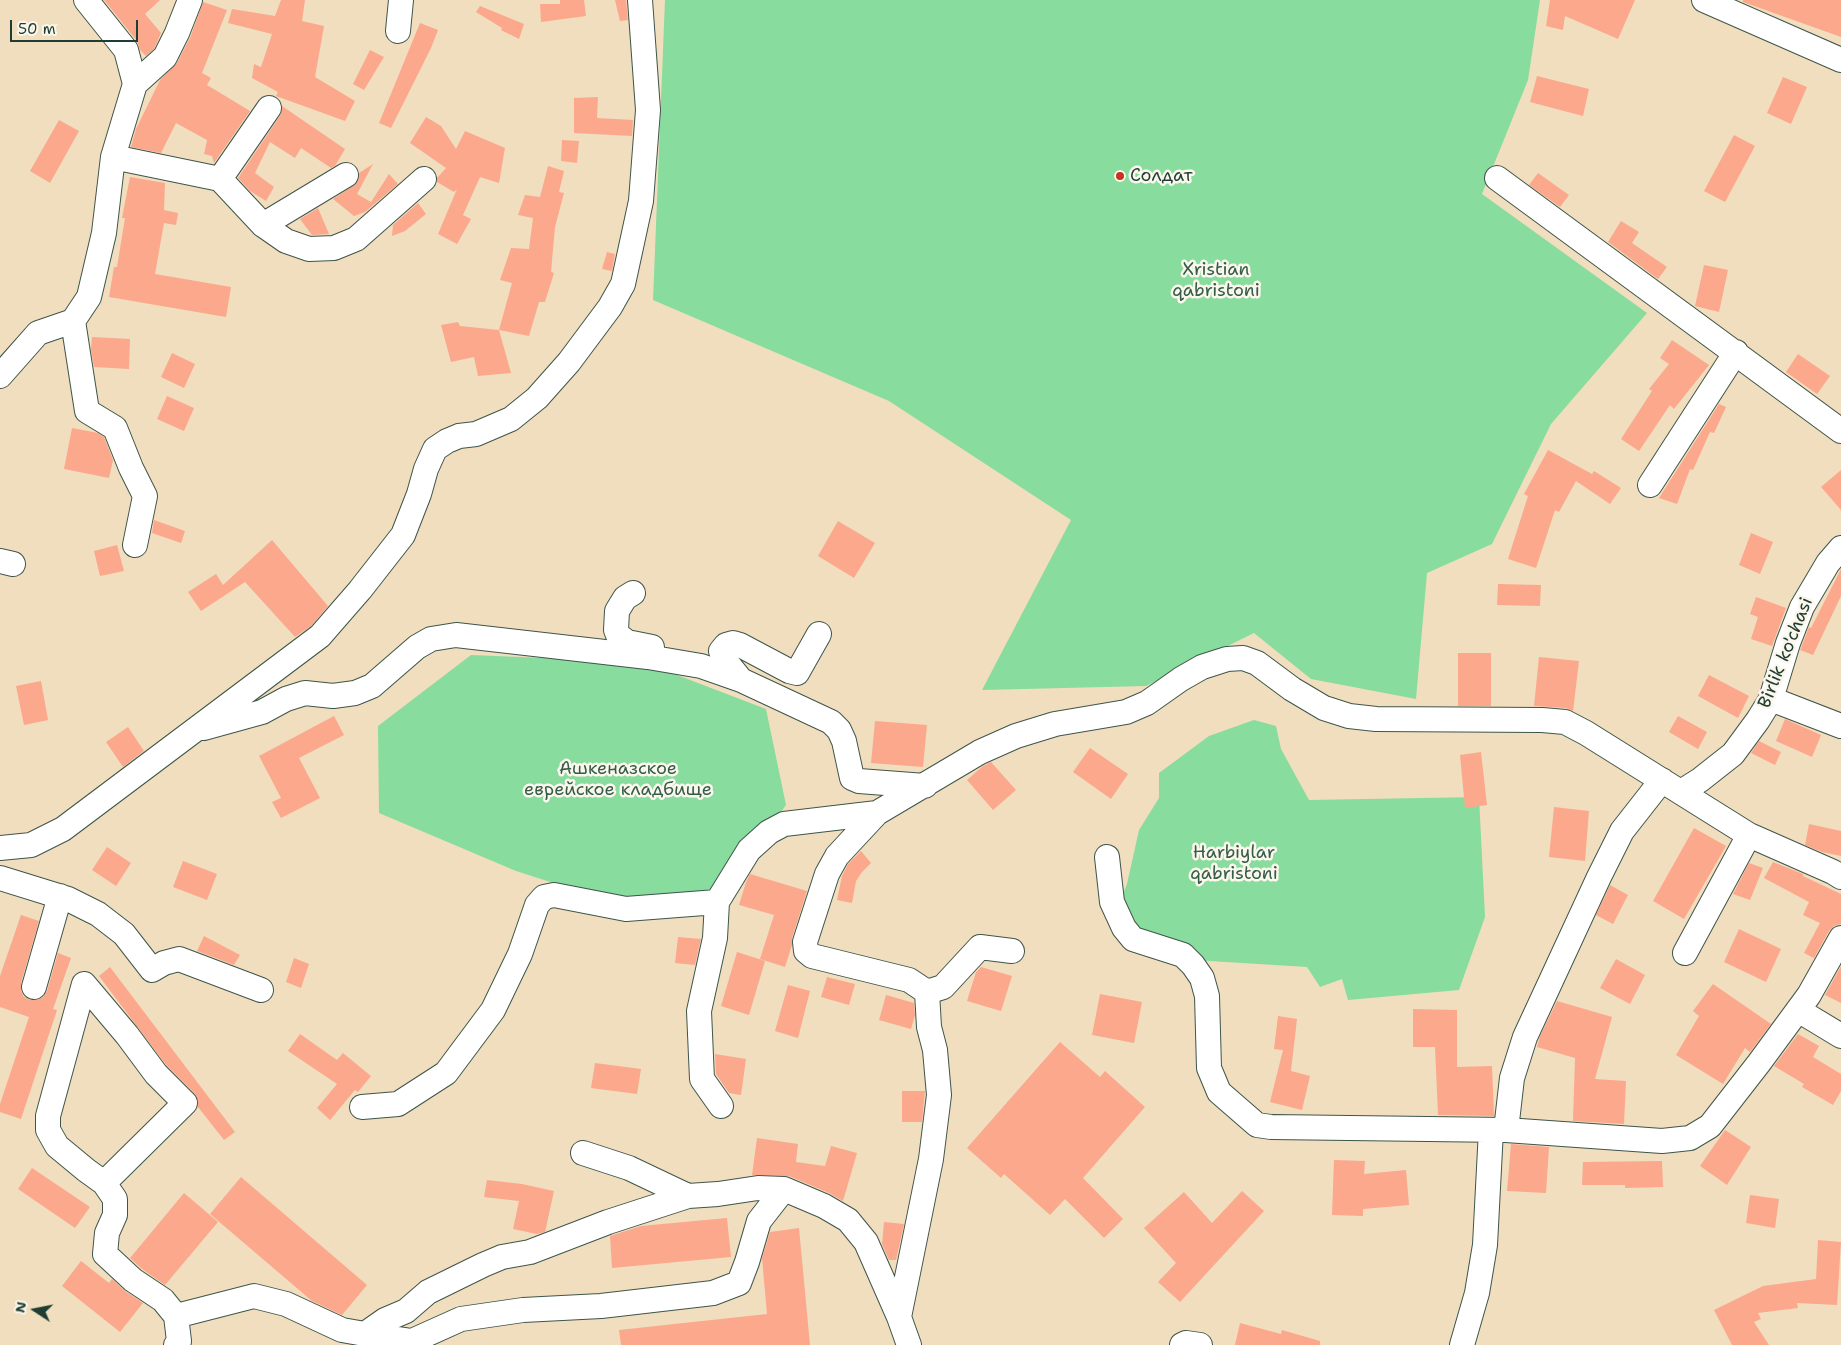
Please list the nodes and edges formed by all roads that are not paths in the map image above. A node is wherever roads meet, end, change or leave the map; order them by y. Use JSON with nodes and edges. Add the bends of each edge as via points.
{"nodes":[{"id":1,"x":86,"y":0,"type":"edge"},
{"id":2,"x":190,"y":0,"type":"edge"},
{"id":3,"x":401,"y":0,"type":"edge"},
{"id":4,"x":640,"y":0,"type":"edge"},
{"id":5,"x":1704,"y":0,"type":"edge"},
{"id":6,"x":1731,"y":6,"type":"edge"},
{"id":7,"x":398,"y":31,"type":"dead end"},
{"id":8,"x":1841,"y":60,"type":"edge"},
{"id":9,"x":135,"y":84,"type":"junction"},
{"id":10,"x":269,"y":108,"type":"dead end"},
{"id":11,"x":113,"y":156,"type":"junction"},
{"id":12,"x":346,"y":176,"type":"dead end"},
{"id":13,"x":1497,"y":178,"type":"dead end"},
{"id":14,"x":220,"y":179,"type":"junction"},
{"id":15,"x":424,"y":179,"type":"dead end"},
{"id":16,"x":263,"y":225,"type":"junction"},
{"id":17,"x":74,"y":321,"type":"junction"},
{"id":18,"x":1736,"y":352,"type":"junction"},
{"id":19,"x":0,"y":376,"type":"edge"},
{"id":20,"x":1841,"y":431,"type":"edge"},
{"id":21,"x":1650,"y":485,"type":"dead end"},
{"id":22,"x":135,"y":545,"type":"dead end"},
{"id":23,"x":1841,"y":548,"type":"edge"},
{"id":24,"x":634,"y":592,"type":"dead end"},
{"id":25,"x":819,"y":634,"type":"dead end"},
{"id":26,"x":721,"y":651,"type":"junction"},
{"id":27,"x":741,"y":680,"type":"junction"},
{"id":28,"x":1771,"y":699,"type":"junction"},
{"id":29,"x":1841,"y":726,"type":"edge"},
{"id":30,"x":190,"y":732,"type":"junction"},
{"id":31,"x":925,"y":786,"type":"junction"},
{"id":32,"x":1671,"y":786,"type":"junction"},
{"id":33,"x":877,"y":814,"type":"junction"},
{"id":34,"x":1749,"y":835,"type":"junction"},
{"id":35,"x":0,"y":848,"type":"edge"},
{"id":36,"x":1108,"y":857,"type":"dead end"},
{"id":37,"x":1841,"y":877,"type":"edge"},
{"id":38,"x":0,"y":878,"type":"edge"},
{"id":39,"x":60,"y":896,"type":"junction"},
{"id":40,"x":716,"y":902,"type":"junction"},
{"id":41,"x":1841,"y":938,"type":"edge"},
{"id":42,"x":1012,"y":951,"type":"dead end"},
{"id":43,"x":1685,"y":953,"type":"dead end"},
{"id":44,"x":34,"y":987,"type":"dead end"},
{"id":45,"x":260,"y":990,"type":"dead end"},
{"id":46,"x":927,"y":992,"type":"junction"},
{"id":47,"x":1798,"y":1010,"type":"junction"},
{"id":48,"x":1841,"y":1036,"type":"edge"},
{"id":49,"x":721,"y":1106,"type":"dead end"},
{"id":50,"x":362,"y":1107,"type":"dead end"},
{"id":51,"x":1499,"y":1130,"type":"junction"},
{"id":52,"x":583,"y":1153,"type":"dead end"},
{"id":53,"x":104,"y":1183,"type":"junction"},
{"id":54,"x":784,"y":1189,"type":"junction"},
{"id":55,"x":688,"y":1196,"type":"junction"},
{"id":56,"x":176,"y":1316,"type":"junction"},
{"id":57,"x":899,"y":1317,"type":"junction"},
{"id":58,"x":365,"y":1334,"type":"junction"},
{"id":59,"x":176,"y":1345,"type":"edge"},
{"id":60,"x":909,"y":1345,"type":"edge"},
{"id":61,"x":1182,"y":1345,"type":"edge"},
{"id":62,"x":1200,"y":1345,"type":"edge"},
{"id":63,"x":1462,"y":1345,"type":"edge"}],
"edges":[{"from":1,"to":9,"type":"street","via":[[126,50]]},
{"from":2,"to":9,"type":"street","via":[[165,57]]},
{"from":3,"to":7,"type":"street"},
{"from":4,"to":30,"type":"street","via":[[648,110],[641,201],[623,284],[610,307],[569,362],[520,412],[476,434],[447,441],[436,450],[403,535],[320,636]]},
{"from":5,"to":6,"type":"street"},
{"from":6,"to":8,"type":"street"},
{"from":9,"to":11,"type":"street"},
{"from":10,"to":14,"type":"street"},
{"from":11,"to":14,"type":"street"},
{"from":11,"to":17,"type":"street","via":[[104,233],[89,298]]},
{"from":12,"to":16,"type":"street"},
{"from":13,"to":18,"type":"street"},
{"from":14,"to":16,"type":"street"},
{"from":15,"to":16,"type":"street","via":[[356,239],[334,248],[309,249],[286,241]]},
{"from":17,"to":19,"type":"street","via":[[38,333]]},
{"from":17,"to":22,"type":"street","via":[[87,412],[115,428],[145,496]]},
{"from":18,"to":20,"type":"street"},
{"from":18,"to":21,"type":"street"},
{"from":23,"to":28,"type":"street","name":"Birlik ko'chasi","via":[[1828,563],[1802,607]]},
{"from":24,"to":26,"type":"street","via":[[625,598],[617,611],[616,630],[627,642],[674,651]]},
{"from":25,"to":26,"type":"street","via":[[797,673],[733,643]]},
{"from":26,"to":27,"type":"street"},
{"from":27,"to":30,"type":"street","via":[[701,666],[648,657],[456,635],[430,639],[372,686],[355,693],[332,696],[305,693],[262,712]]},
{"from":27,"to":31,"type":"street","via":[[831,722],[844,741],[852,778],[859,782]]},
{"from":28,"to":29,"type":"street"},
{"from":28,"to":32,"type":"street","name":"Birlik ko'chasi","via":[[1733,754],[1700,780]]},
{"from":30,"to":35,"type":"street","via":[[63,829],[31,845]]},
{"from":31,"to":32,"type":"street","via":[[980,752],[1016,736],[1055,724],[1126,712],[1147,703],[1202,667],[1243,658],[1257,663],[1324,708],[1349,716],[1376,720],[1565,722]]},
{"from":31,"to":33,"type":"street"},
{"from":32,"to":34,"type":"street"},
{"from":32,"to":51,"type":"street","name":"Birlik ko'chasi","via":[[1622,831],[1599,877],[1525,1037]]},
{"from":33,"to":40,"type":"street","via":[[784,824],[769,832],[749,850]]},
{"from":33,"to":46,"type":"street","via":[[837,856],[827,874],[806,951],[812,956],[909,980]]},
{"from":34,"to":37,"type":"street"},
{"from":34,"to":43,"type":"street"},
{"from":36,"to":51,"type":"street","via":[[1112,902],[1124,928],[1133,938],[1183,955],[1202,978],[1207,996],[1209,1068],[1219,1092],[1248,1119],[1257,1125],[1271,1127]]},
{"from":38,"to":39,"type":"street"},
{"from":39,"to":44,"type":"street"},
{"from":39,"to":45,"type":"street","via":[[98,914],[124,934],[152,970],[179,959]]},
{"from":40,"to":49,"type":"street","via":[[715,938],[699,1011],[702,1079]]},
{"from":40,"to":50,"type":"street","via":[[626,909],[554,895],[544,896],[537,905],[520,954],[493,1010],[446,1073],[398,1104]]},
{"from":41,"to":47,"type":"street"},
{"from":42,"to":46,"type":"street","via":[[980,947],[943,987]]},
{"from":46,"to":57,"type":"street","via":[[939,1095],[931,1160]]},
{"from":47,"to":48,"type":"street"},
{"from":47,"to":51,"type":"street","via":[[1710,1126],[1690,1138],[1662,1141]]},
{"from":51,"to":63,"type":"street","name":"Birlik ko'chasi","via":[[1477,1293]]},
{"from":52,"to":55,"type":"street","via":[[629,1168]]},
{"from":53,"to":53,"type":"street","via":[[57,1146],[48,1130],[48,1116],[84,984],[156,1074],[185,1103]]},
{"from":53,"to":56,"type":"street","via":[[115,1199],[115,1215],[105,1254],[133,1280],[163,1300]]},
{"from":54,"to":55,"type":"street","via":[[758,1188]]},
{"from":54,"to":57,"type":"street","via":[[848,1220],[866,1242]]},
{"from":54,"to":58,"type":"street","via":[[759,1220],[739,1283],[713,1293],[602,1306],[523,1310],[461,1319],[412,1341]]},
{"from":55,"to":58,"type":"street","via":[[530,1252],[502,1257],[483,1265],[428,1292],[406,1311]]},
{"from":56,"to":58,"type":"street","via":[[254,1296],[286,1304],[342,1330]]},
{"from":56,"to":59,"type":"street","via":[[179,1341]]},
{"from":57,"to":60,"type":"street"},
{"from":61,"to":62,"type":"street"}]}
